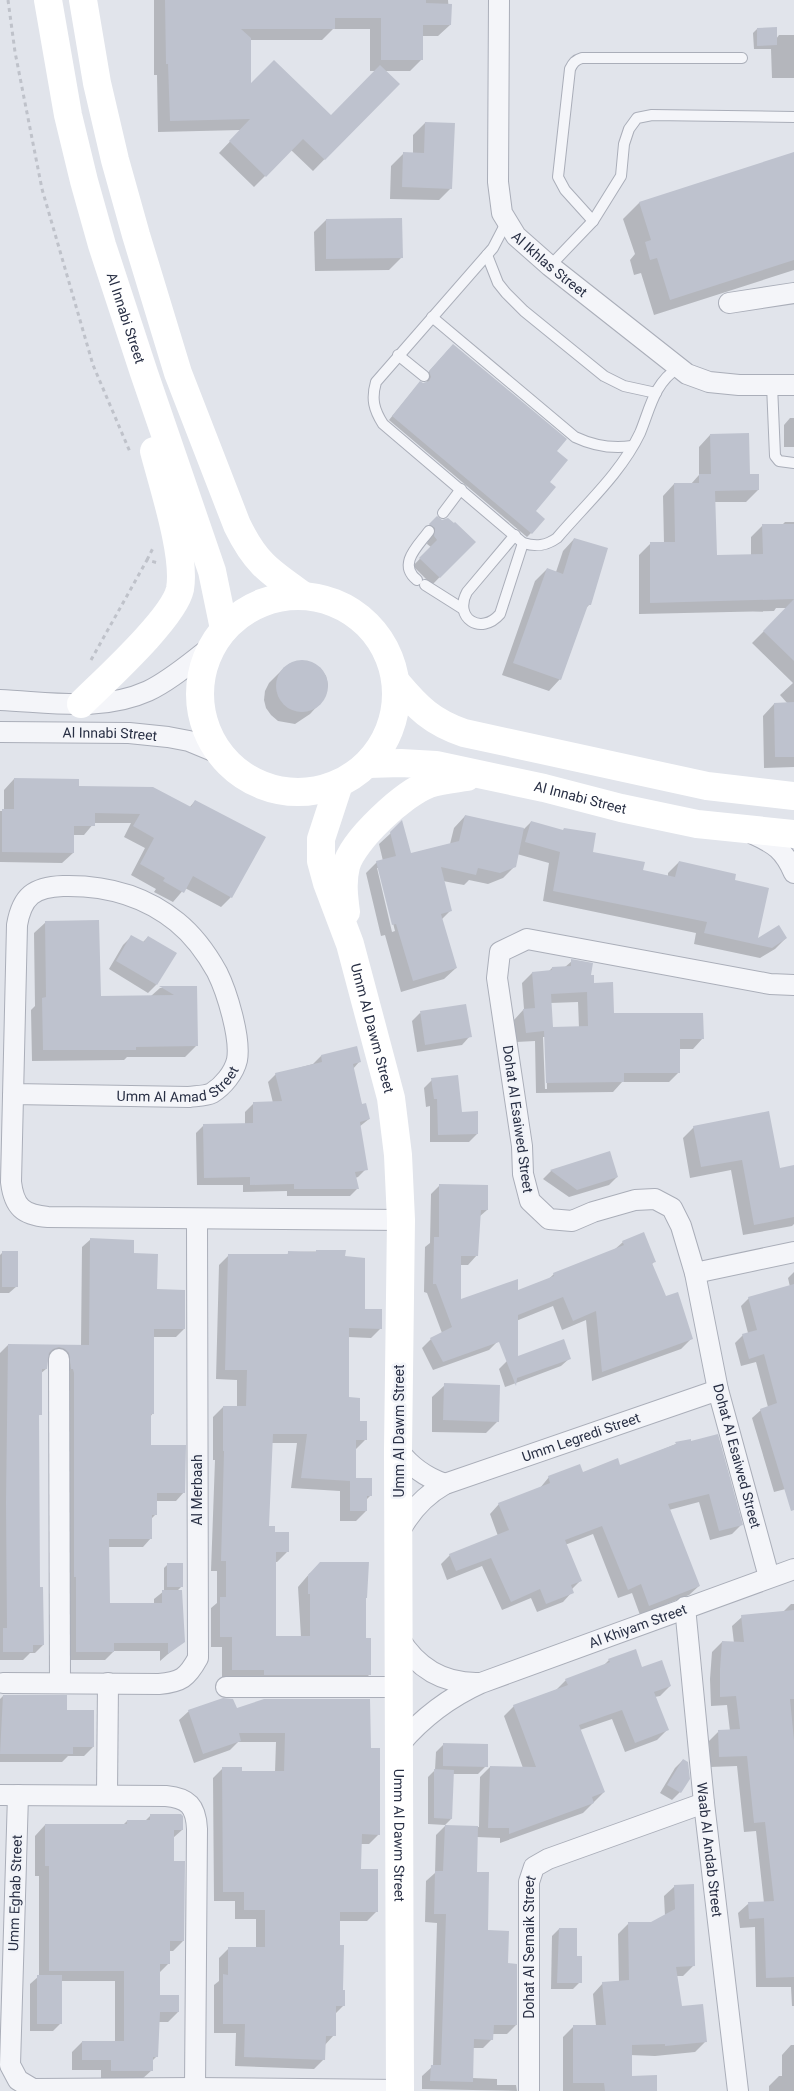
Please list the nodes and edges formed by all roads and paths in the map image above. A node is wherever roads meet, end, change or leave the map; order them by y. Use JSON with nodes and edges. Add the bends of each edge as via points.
{"nodes":[{"id":1,"x":8,"y":0,"type":"edge"},
{"id":2,"x":48,"y":0,"type":"edge"},
{"id":3,"x":83,"y":0,"type":"edge"},
{"id":4,"x":499,"y":0,"type":"edge"},
{"id":5,"x":742,"y":58,"type":"dead end"},
{"id":6,"x":794,"y":118,"type":"edge"},
{"id":7,"x":507,"y":221,"type":"junction"},
{"id":8,"x":593,"y":221,"type":"junction"},
{"id":9,"x":487,"y":255,"type":"junction"},
{"id":10,"x":550,"y":266,"type":"junction"},
{"id":11,"x":794,"y":292,"type":"edge"},
{"id":12,"x":729,"y":302,"type":"dead end"},
{"id":13,"x":432,"y":317,"type":"junction"},
{"id":14,"x":398,"y":355,"type":"junction"},
{"id":15,"x":678,"y":368,"type":"junction"},
{"id":16,"x":144,"y":373,"type":"junction"},
{"id":17,"x":424,"y":376,"type":"dead end"},
{"id":18,"x":772,"y":385,"type":"junction"},
{"id":19,"x":794,"y":385,"type":"edge"},
{"id":20,"x":656,"y":393,"type":"junction"},
{"id":21,"x":632,"y":446,"type":"junction"},
{"id":22,"x":132,"y":455,"type":"dead end"},
{"id":23,"x":794,"y":463,"type":"edge"},
{"id":24,"x":461,"y":489,"type":"junction"},
{"id":25,"x":494,"y":502,"type":"dead end"},
{"id":26,"x":486,"y":511,"type":"junction"},
{"id":27,"x":442,"y":514,"type":"dead end"},
{"id":28,"x":429,"y":532,"type":"dead end"},
{"id":29,"x":515,"y":535,"type":"junction"},
{"id":30,"x":156,"y":542,"type":"dead end"},
{"id":31,"x":524,"y":543,"type":"junction"},
{"id":32,"x":147,"y":560,"type":"junction"},
{"id":33,"x":181,"y":570,"type":"junction"},
{"id":34,"x":304,"y":596,"type":"junction"},
{"id":35,"x":463,"y":609,"type":"junction"},
{"id":36,"x":218,"y":638,"type":"junction"},
{"id":37,"x":90,"y":662,"type":"dead end"},
{"id":38,"x":396,"y":683,"type":"junction"},
{"id":39,"x":0,"y":700,"type":"edge"},
{"id":40,"x":81,"y":704,"type":"junction"},
{"id":41,"x":0,"y":732,"type":"edge"},
{"id":42,"x":218,"y":753,"type":"junction"},
{"id":43,"x":368,"y":764,"type":"junction"},
{"id":44,"x":483,"y":776,"type":"junction"},
{"id":45,"x":339,"y":784,"type":"junction"},
{"id":46,"x":794,"y":796,"type":"edge"},
{"id":47,"x":744,"y":830,"type":"junction"},
{"id":48,"x":794,"y":834,"type":"edge"},
{"id":49,"x":794,"y":873,"type":"edge"},
{"id":50,"x":350,"y":944,"type":"junction"},
{"id":51,"x":794,"y":985,"type":"edge"},
{"id":52,"x":13,"y":1094,"type":"junction"},
{"id":53,"x":197,"y":1220,"type":"junction"},
{"id":54,"x":401,"y":1220,"type":"junction"},
{"id":55,"x":794,"y":1252,"type":"edge"},
{"id":56,"x":695,"y":1273,"type":"junction"},
{"id":57,"x":59,"y":1359,"type":"dead end"},
{"id":58,"x":718,"y":1390,"type":"junction"},
{"id":59,"x":398,"y":1450,"type":"junction"},
{"id":60,"x":445,"y":1484,"type":"junction"},
{"id":61,"x":399,"y":1532,"type":"junction"},
{"id":62,"x":794,"y":1569,"type":"edge"},
{"id":63,"x":769,"y":1577,"type":"junction"},
{"id":64,"x":685,"y":1607,"type":"junction"},
{"id":65,"x":399,"y":1638,"type":"junction"},
{"id":66,"x":3,"y":1683,"type":"dead end"},
{"id":67,"x":60,"y":1683,"type":"junction"},
{"id":68,"x":108,"y":1683,"type":"junction"},
{"id":69,"x":481,"y":1683,"type":"junction"},
{"id":70,"x":226,"y":1687,"type":"dead end"},
{"id":71,"x":400,"y":1687,"type":"junction"},
{"id":72,"x":400,"y":1744,"type":"junction"},
{"id":73,"x":107,"y":1794,"type":"junction"},
{"id":74,"x":9,"y":1795,"type":"edge"},
{"id":75,"x":704,"y":1803,"type":"junction"},
{"id":76,"x":195,"y":2088,"type":"junction"},
{"id":77,"x":400,"y":2090,"type":"edge"},
{"id":78,"x":529,"y":2091,"type":"edge"},
{"id":79,"x":738,"y":2091,"type":"edge"}],
"edges":[{"from":1,"to":22,"type":"path","via":[[42,189],[93,365]]},
{"from":2,"to":16,"type":"street","name":"Al Innabi Street","via":[[68,115],[84,181]]},
{"from":3,"to":34,"type":"street","via":[[114,160],[178,373],[236,525],[249,549],[261,564]]},
{"from":4,"to":7,"type":"street","name":"Al Ikhlas Street","via":[[498,182],[502,213]]},
{"from":5,"to":8,"type":"lane","via":[[582,58],[572,64],[558,176],[564,190]]},
{"from":6,"to":8,"type":"lane","via":[[652,115],[637,118],[624,144],[621,176]]},
{"from":7,"to":9,"type":"lane"},
{"from":7,"to":10,"type":"street","name":"Al Ikhlas Street","via":[[516,236]]},
{"from":8,"to":10,"type":"lane"},
{"from":9,"to":13,"type":"lane"},
{"from":9,"to":20,"type":"lane","via":[[498,282],[524,311],[604,376],[624,386]]},
{"from":10,"to":15,"type":"street","name":"Al Ikhlas Street"},
{"from":11,"to":12,"type":"street"},
{"from":13,"to":14,"type":"lane"},
{"from":13,"to":21,"type":"lane","via":[[575,437],[597,446]]},
{"from":14,"to":17,"type":"lane"},
{"from":14,"to":24,"type":"lane","via":[[376,382],[373,404],[377,415],[383,424]]},
{"from":15,"to":18,"type":"street","name":"Al Ikhlas Street","via":[[709,382]]},
{"from":15,"to":20,"type":"lane","via":[[665,378]]},
{"from":16,"to":33,"type":"street","via":[[149,432]]},
{"from":16,"to":36,"type":"street","name":"Al Innabi Street","via":[[212,570]]},
{"from":18,"to":19,"type":"street","name":"Al Ikhlas Street"},
{"from":18,"to":23,"type":"lane","via":[[774,456],[779,461]]},
{"from":20,"to":21,"type":"lane"},
{"from":21,"to":31,"type":"lane","via":[[622,463],[557,538],[544,545]]},
{"from":24,"to":26,"type":"lane"},
{"from":24,"to":27,"type":"lane"},
{"from":25,"to":26,"type":"lane"},
{"from":26,"to":29,"type":"lane"},
{"from":28,"to":35,"type":"lane","via":[[408,560],[410,573]]},
{"from":29,"to":31,"type":"lane"},
{"from":29,"to":35,"type":"lane","via":[[467,592]]},
{"from":30,"to":32,"type":"path"},
{"from":31,"to":35,"type":"lane","via":[[500,614],[494,621],[475,623],[467,618]]},
{"from":32,"to":33,"type":"path"},
{"from":32,"to":37,"type":"path"},
{"from":33,"to":40,"type":"street","via":[[179,591],[165,616]]},
{"from":34,"to":36,"type":"street","via":[[282,597],[261,603],[241,614]]},
{"from":34,"to":38,"type":"street","via":[[348,609],[366,623],[381,640],[391,661]]},
{"from":36,"to":40,"type":"street","via":[[169,679],[149,690],[119,700]]},
{"from":36,"to":42,"type":"street","via":[[203,668],[199,690],[205,726]]},
{"from":38,"to":43,"type":"street","via":[[396,712],[386,740]]},
{"from":38,"to":46,"type":"street","via":[[430,718],[464,733],[707,786]]},
{"from":39,"to":40,"type":"street"},
{"from":41,"to":42,"type":"street","name":"Al Innabi Street","via":[[129,733],[189,741]]},
{"from":42,"to":45,"type":"street","via":[[252,782],[273,790],[296,793],[318,791]]},
{"from":43,"to":44,"type":"street","name":"Al Innabi Street","via":[[436,765]]},
{"from":43,"to":45,"type":"street"},
{"from":44,"to":47,"type":"street","name":"Al Innabi Street","via":[[697,824]]},
{"from":44,"to":50,"type":"street","via":[[443,780],[414,792],[356,844],[350,854],[343,887]]},
{"from":45,"to":50,"type":"street","name":"Umm Al Dawm Street","via":[[322,838],[321,861]]},
{"from":47,"to":48,"type":"street","name":"Al Innabi Street"},
{"from":47,"to":49,"type":"street","via":[[773,843],[784,853]]},
{"from":50,"to":54,"type":"street","name":"Umm Al Dawm Street","via":[[391,1098]]},
{"from":51,"to":56,"type":"street","name":"Dohat Al Esaiwed Street","via":[[770,984],[528,939],[500,952],[497,978],[530,1201],[549,1219],[572,1221],[635,1200],[655,1199],[672,1208]]},
{"from":52,"to":52,"type":"street","name":"Umm Al Amad Street","via":[[17,925],[27,898],[39,889],[54,886],[86,885],[119,891],[150,903],[177,922],[200,945],[217,973],[231,1009],[236,1060],[228,1080],[211,1093],[189,1097]]},
{"from":52,"to":53,"type":"street","name":"Umm Al Amad Street","via":[[11,1182],[13,1196],[21,1208],[33,1216]]},
{"from":53,"to":54,"type":"street","name":"Umm Al Amad Street"},
{"from":53,"to":68,"type":"street","name":"Al Merbaah","via":[[198,1658],[190,1673],[176,1682]]},
{"from":54,"to":59,"type":"street","name":"Umm Al Dawm Street"},
{"from":55,"to":56,"type":"street"},
{"from":56,"to":58,"type":"street","name":"Dohat Al Esaiwed Street"},
{"from":57,"to":67,"type":"street"},
{"from":58,"to":60,"type":"street","name":"Umm Legredi Street"},
{"from":58,"to":63,"type":"street","name":"Dohat Al Esaiwed Street"},
{"from":59,"to":60,"type":"street","via":[[421,1473]]},
{"from":59,"to":61,"type":"street","name":"Umm Al Dawm Street"},
{"from":60,"to":61,"type":"street","name":"Umm Legredi Street","via":[[418,1504]]},
{"from":61,"to":65,"type":"street","name":"Umm Al Dawm Street"},
{"from":62,"to":63,"type":"street","name":"Al Khiyam Street"},
{"from":63,"to":64,"type":"street","name":"Al Khiyam Street"},
{"from":64,"to":69,"type":"street","name":"Al Khiyam Street"},
{"from":64,"to":75,"type":"street","name":"Waab Al Andab Street"},
{"from":65,"to":69,"type":"street","name":"Al Khiyam Street","via":[[415,1661],[433,1674],[452,1681]]},
{"from":65,"to":71,"type":"street","name":"Umm Al Dawm Street"},
{"from":66,"to":67,"type":"street","name":"Al Merbaah"},
{"from":67,"to":68,"type":"street","name":"Al Merbaah"},
{"from":68,"to":73,"type":"street"},
{"from":69,"to":72,"type":"street","name":"Al Khiyam Street","via":[[462,1691],[434,1710]]},
{"from":70,"to":71,"type":"street"},
{"from":71,"to":72,"type":"street","name":"Umm Al Dawm Street"},
{"from":72,"to":77,"type":"street","name":"Umm Al Dawm Street"},
{"from":73,"to":74,"type":"street","name":"Umm Eghab Street"},
{"from":73,"to":76,"type":"street","name":"Umm Eghab Street","via":[[179,1797],[190,1804],[196,1816]]},
{"from":74,"to":76,"type":"street","name":"Umm Eghab Street","via":[[10,2066],[18,2080],[33,2088]]},
{"from":75,"to":78,"type":"street","name":"Dohat Al Semaik Street","via":[[548,1859],[534,1867],[529,1882]]},
{"from":75,"to":79,"type":"street","name":"Waab Al Andab Street"},
{"from":76,"to":77,"type":"street","name":"Umm Eghab Street"}]}
